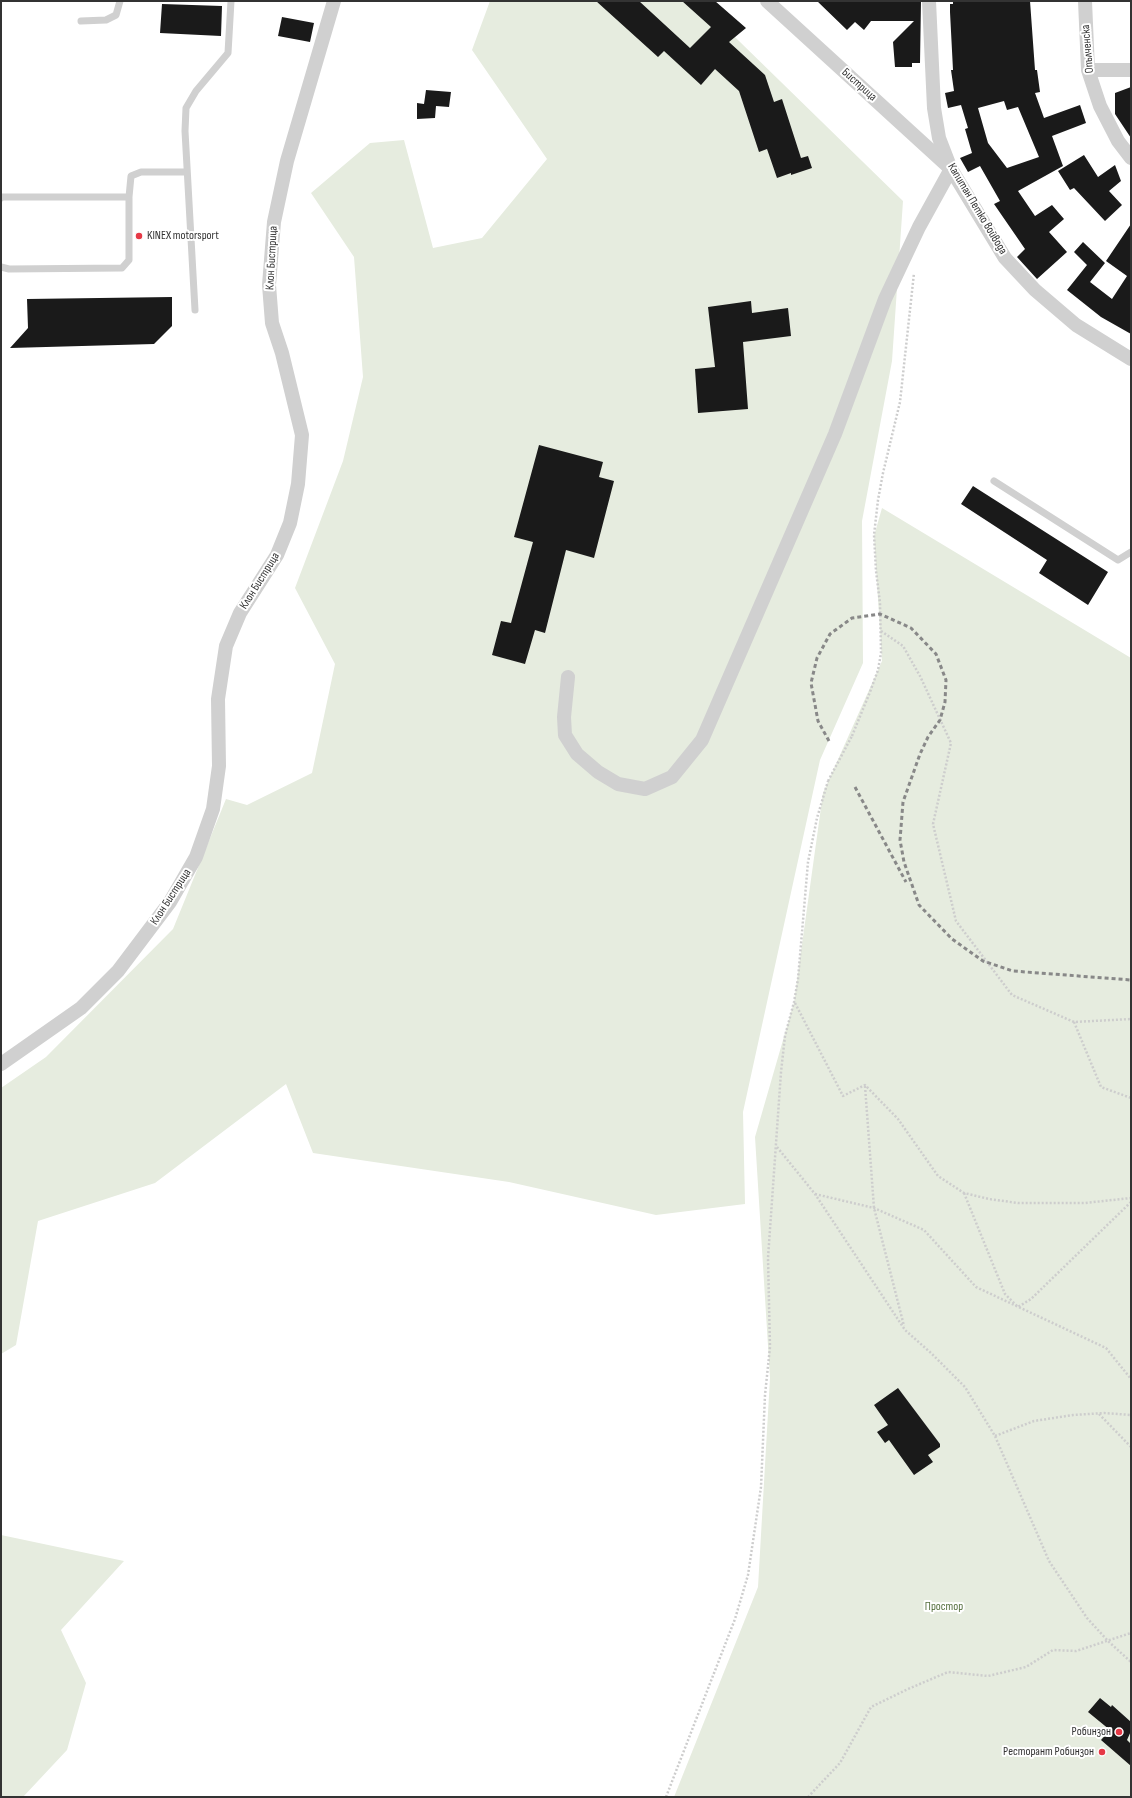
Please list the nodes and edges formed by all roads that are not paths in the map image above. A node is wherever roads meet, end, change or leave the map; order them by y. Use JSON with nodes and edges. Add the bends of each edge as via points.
{"nodes":[{"id":1,"x":120,"y":1,"type":"edge"},
{"id":2,"x":231,"y":1,"type":"edge"},
{"id":3,"x":334,"y":1,"type":"edge"},
{"id":4,"x":767,"y":1,"type":"edge"},
{"id":5,"x":929,"y":1,"type":"edge"},
{"id":6,"x":1085,"y":1,"type":"edge"},
{"id":7,"x":81,"y":21,"type":"dead end"},
{"id":8,"x":1088,"y":70,"type":"junction"},
{"id":9,"x":1131,"y":70,"type":"edge"},
{"id":10,"x":1131,"y":158,"type":"edge"},
{"id":11,"x":951,"y":169,"type":"junction"},
{"id":12,"x":187,"y":172,"type":"junction"},
{"id":13,"x":128,"y":197,"type":"junction"},
{"id":14,"x":1,"y":198,"type":"edge"},
{"id":15,"x":1,"y":267,"type":"edge"},
{"id":16,"x":194,"y":310,"type":"dead end"},
{"id":17,"x":1131,"y":359,"type":"edge"},
{"id":18,"x":994,"y":481,"type":"dead end"},
{"id":19,"x":1131,"y":552,"type":"edge"},
{"id":20,"x":568,"y":677,"type":"dead end"},
{"id":21,"x":1,"y":1064,"type":"edge"}],
"edges":[{"from":1,"to":7,"type":"lane","via":[[116,14],[106,20]]},
{"from":2,"to":12,"type":"lane","via":[[228,53],[196,91],[186,108],[184,131]]},
{"from":3,"to":21,"type":"street","name":"Клон Бистрица","via":[[287,161],[274,222],[268,285],[272,323],[302,435],[298,484],[290,523],[277,555],[240,613],[226,646],[218,699],[219,766],[213,810],[196,857],[170,902],[118,971],[81,1008]]},
{"from":4,"to":11,"type":"street","name":"Бистрица"},
{"from":5,"to":11,"type":"street","name":"Капитан Петко войвода","via":[[934,108],[939,138]]},
{"from":6,"to":8,"type":"street","name":"Опълченска"},
{"from":8,"to":9,"type":"street"},
{"from":8,"to":10,"type":"street","name":"Опълченска","via":[[1100,106],[1118,141]]},
{"from":11,"to":17,"type":"street","name":"Капитан Петко войвода","via":[[1006,258],[1035,290],[1076,325]]},
{"from":11,"to":20,"type":"street","via":[[919,227],[886,299],[835,434],[702,740],[672,777],[646,789],[618,784],[598,772],[577,754],[565,735]]},
{"from":12,"to":13,"type":"lane","via":[[141,172],[132,176]]},
{"from":12,"to":16,"type":"lane"},
{"from":13,"to":14,"type":"lane"},
{"from":13,"to":15,"type":"lane","via":[[129,260],[122,268]]},
{"from":18,"to":19,"type":"lane","via":[[1118,560]]}]}
